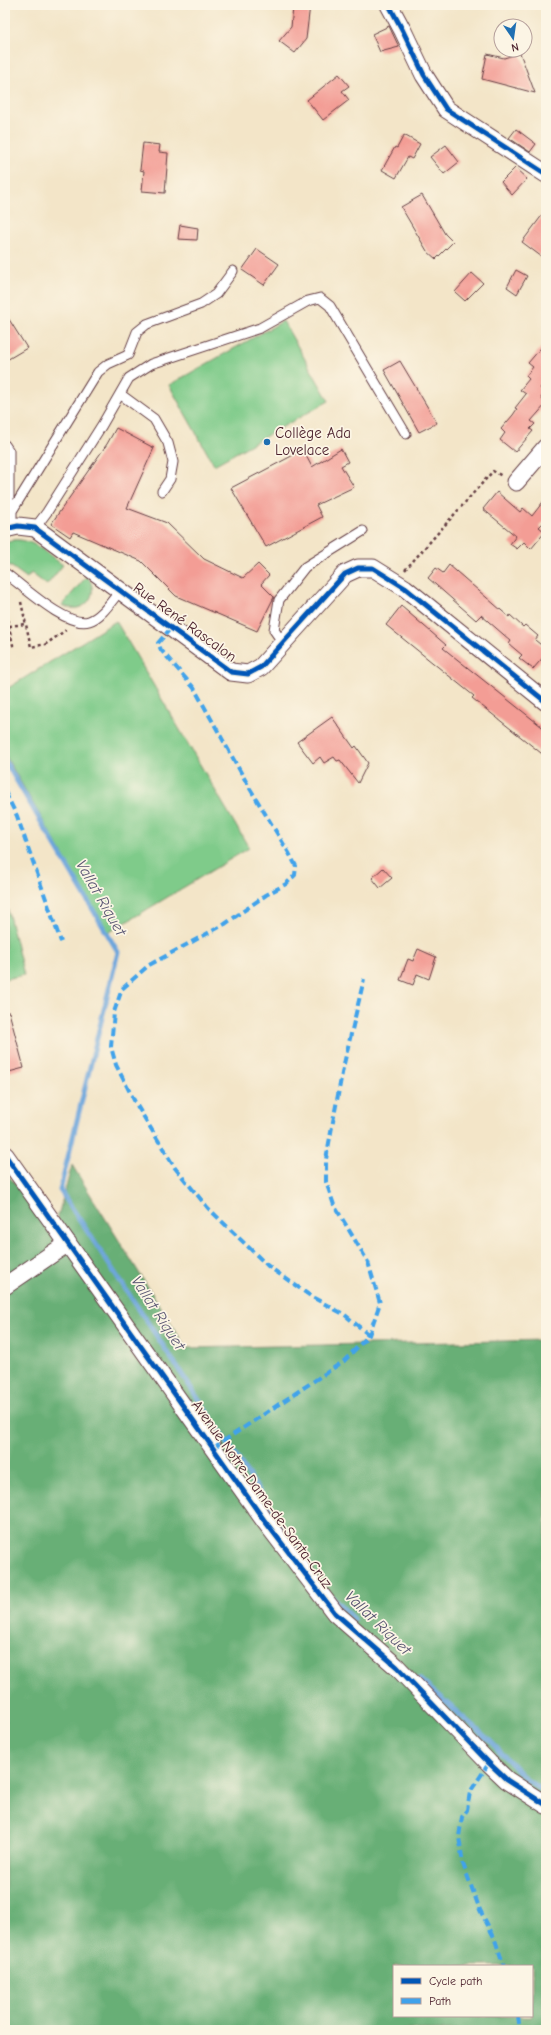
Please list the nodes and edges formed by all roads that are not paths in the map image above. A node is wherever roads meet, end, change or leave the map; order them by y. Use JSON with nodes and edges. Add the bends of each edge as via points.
{"nodes":[{"id":1,"x":388,"y":5,"type":"edge"},
{"id":2,"x":546,"y":174,"type":"edge"},
{"id":3,"x":233,"y":271,"type":"dead end"},
{"id":4,"x":120,"y":394,"type":"junction"},
{"id":5,"x":406,"y":434,"type":"dead end"},
{"id":6,"x":5,"y":445,"type":"edge"},
{"id":7,"x":546,"y":447,"type":"edge"},
{"id":8,"x":516,"y":482,"type":"road end"},
{"id":9,"x":162,"y":492,"type":"dead end"},
{"id":10,"x":10,"y":522,"type":"edge"},
{"id":11,"x":35,"y":528,"type":"junction"},
{"id":12,"x":364,"y":531,"type":"dead end"},
{"id":13,"x":5,"y":573,"type":"edge"},
{"id":14,"x":120,"y":591,"type":"junction"},
{"id":15,"x":282,"y":643,"type":"junction"},
{"id":16,"x":546,"y":702,"type":"edge"},
{"id":17,"x":5,"y":1155,"type":"edge"},
{"id":18,"x":68,"y":1243,"type":"junction"},
{"id":19,"x":5,"y":1286,"type":"edge"},
{"id":20,"x":546,"y":1805,"type":"edge"}],
"edges":[{"from":1,"to":2,"type":"street","via":[[424,75],[446,109]]},
{"from":3,"to":10,"type":"lane","via":[[216,294],[201,304],[147,324],[137,332],[128,355],[108,364],[98,372]]},
{"from":4,"to":5,"type":"lane","via":[[129,378],[151,364],[260,328],[308,301],[320,298],[330,306]]},
{"from":4,"to":9,"type":"lane","via":[[154,419],[168,443],[173,462],[170,479]]},
{"from":4,"to":11,"type":"lane"},
{"from":6,"to":10,"type":"lane","via":[[8,451]]},
{"from":7,"to":8,"type":"street"},
{"from":10,"to":11,"type":"street","via":[[18,526]]},
{"from":11,"to":14,"type":"street","name":"Rue René Rascalon"},
{"from":12,"to":15,"type":"lane","via":[[305,567],[279,600],[274,630]]},
{"from":13,"to":14,"type":"lane","via":[[63,616],[77,621],[90,621]]},
{"from":14,"to":15,"type":"street","name":"Rue René Rascalon","via":[[231,672],[248,674],[261,667]]},
{"from":15,"to":16,"type":"street","name":"Rue René Rascalon","via":[[345,574],[358,568],[372,568],[395,582]]},
{"from":17,"to":18,"type":"street","name":"Avenue Notre-Dame-de-Santa-Cruz"},
{"from":18,"to":19,"type":"street"},
{"from":18,"to":20,"type":"street","name":"Avenue Notre-Dame-de-Santa-Cruz","via":[[264,1520],[335,1612],[397,1667],[507,1780]]}]}
